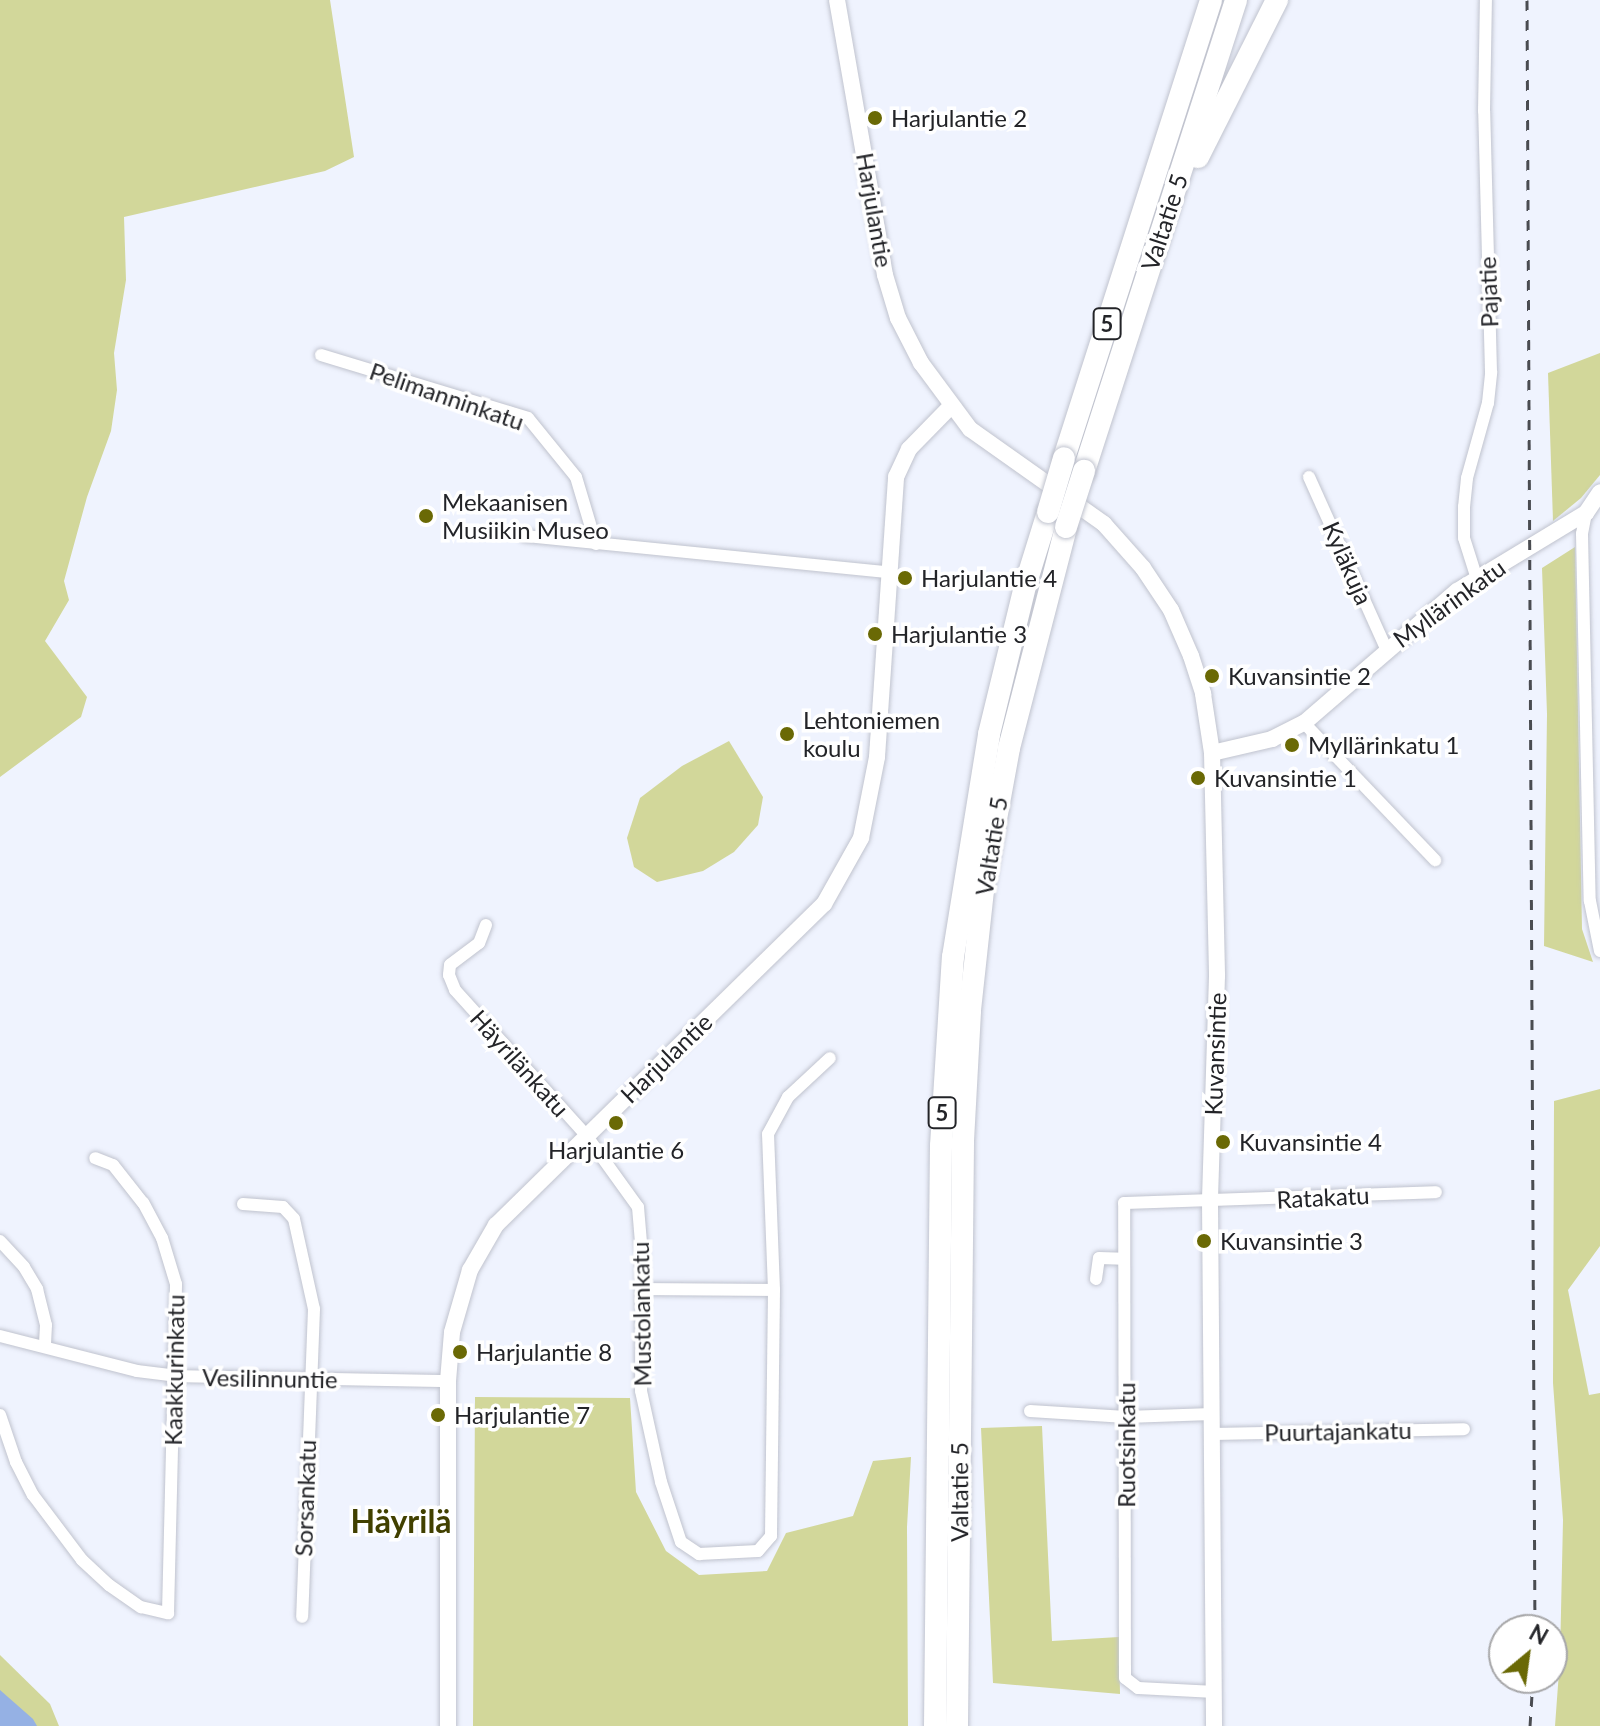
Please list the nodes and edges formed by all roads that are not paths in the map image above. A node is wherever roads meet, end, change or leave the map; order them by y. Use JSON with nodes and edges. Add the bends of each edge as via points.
{"nodes":[{"id":1,"x":837,"y":0,"type":"edge"},
{"id":2,"x":1211,"y":0,"type":"edge"},
{"id":3,"x":1236,"y":0,"type":"edge"},
{"id":4,"x":1277,"y":0,"type":"edge"},
{"id":5,"x":1486,"y":0,"type":"edge"},
{"id":6,"x":1157,"y":241,"type":"junction"},
{"id":7,"x":321,"y":355,"type":"dead end"},
{"id":8,"x":950,"y":407,"type":"junction"},
{"id":9,"x":1011,"y":461,"type":"joint"},
{"id":10,"x":1309,"y":477,"type":"dead end"},
{"id":11,"x":1600,"y":492,"type":"edge"},
{"id":12,"x":1586,"y":513,"type":"junction"},
{"id":13,"x":525,"y":536,"type":"dead end"},
{"id":14,"x":596,"y":544,"type":"junction"},
{"id":15,"x":888,"y":572,"type":"junction"},
{"id":16,"x":1477,"y":579,"type":"junction"},
{"id":17,"x":1386,"y":648,"type":"junction"},
{"id":18,"x":1304,"y":723,"type":"junction"},
{"id":19,"x":1212,"y":753,"type":"junction"},
{"id":20,"x":1595,"y":780,"type":"edge"},
{"id":21,"x":1435,"y":860,"type":"dead end"},
{"id":22,"x":486,"y":925,"type":"dead end"},
{"id":23,"x":1600,"y":951,"type":"edge"},
{"id":24,"x":830,"y":1058,"type":"dead end"},
{"id":25,"x":586,"y":1135,"type":"junction"},
{"id":26,"x":95,"y":1158,"type":"dead end"},
{"id":27,"x":1436,"y":1192,"type":"dead end"},
{"id":28,"x":1210,"y":1201,"type":"junction"},
{"id":29,"x":243,"y":1204,"type":"dead end"},
{"id":30,"x":0,"y":1241,"type":"edge"},
{"id":31,"x":1123,"y":1259,"type":"junction"},
{"id":32,"x":1096,"y":1279,"type":"dead end"},
{"id":33,"x":642,"y":1289,"type":"junction"},
{"id":34,"x":774,"y":1290,"type":"junction"},
{"id":35,"x":0,"y":1336,"type":"edge"},
{"id":36,"x":45,"y":1346,"type":"junction"},
{"id":37,"x":176,"y":1376,"type":"junction"},
{"id":38,"x":309,"y":1379,"type":"junction"},
{"id":39,"x":448,"y":1381,"type":"junction"},
{"id":40,"x":1030,"y":1411,"type":"dead end"},
{"id":41,"x":1212,"y":1414,"type":"junction"},
{"id":42,"x":0,"y":1415,"type":"edge"},
{"id":43,"x":1126,"y":1417,"type":"junction"},
{"id":44,"x":1464,"y":1429,"type":"dead end"},
{"id":45,"x":1212,"y":1434,"type":"junction"},
{"id":46,"x":302,"y":1617,"type":"dead end"},
{"id":47,"x":1215,"y":1692,"type":"junction"},
{"id":48,"x":448,"y":1726,"type":"edge"},
{"id":49,"x":935,"y":1726,"type":"edge"},
{"id":50,"x":957,"y":1726,"type":"edge"},
{"id":51,"x":1214,"y":1726,"type":"edge"}],
"edges":[{"from":1,"to":8,"type":"street","name":"Harjulantie","via":[[885,275],[898,318]]},
{"from":2,"to":49,"type":"highway","name":"Valtatie 5","number":"5","bridge":true,"via":[[1025,586],[989,734],[953,957],[941,1146]]},
{"from":3,"to":6,"type":"highway","name":"Valtatie 5","number":"5"},
{"from":4,"to":6,"type":"highway"},
{"from":5,"to":16,"type":"street","name":"Pajatie","via":[[1491,372],[1464,507],[1464,538]]},
{"from":6,"to":50,"type":"highway","name":"Valtatie 5","number":"5","bridge":true,"via":[[1066,527],[1009,748],[983,890],[970,1010],[963,1172]]},
{"from":7,"to":14,"type":"street","name":"Pelimanninkatu","via":[[528,418],[576,477]]},
{"from":8,"to":9,"type":"street","name":"Harjulantie"},
{"from":8,"to":15,"type":"street","name":"Harjulantie","via":[[909,449],[896,477]]},
{"from":9,"to":19,"type":"street","name":"Kuvansintie","via":[[1104,524],[1143,568],[1171,610],[1191,656]]},
{"from":10,"to":17,"type":"street","name":"Kyläkuja"},
{"from":11,"to":12,"type":"street","name":"Myllärinkatu"},
{"from":12,"to":16,"type":"street","name":"Myllärinkatu"},
{"from":12,"to":20,"type":"street","via":[[1582,534]]},
{"from":13,"to":14,"type":"street"},
{"from":14,"to":15,"type":"street"},
{"from":15,"to":25,"type":"street","name":"Harjulantie","via":[[877,757],[861,838],[824,904]]},
{"from":16,"to":17,"type":"street","name":"Myllärinkatu"},
{"from":17,"to":18,"type":"street","name":"Myllärinkatu"},
{"from":18,"to":19,"type":"street","name":"Myllärinkatu","via":[[1272,739]]},
{"from":18,"to":21,"type":"street"},
{"from":19,"to":28,"type":"street","name":"Kuvansintie","via":[[1217,976]]},
{"from":20,"to":23,"type":"street","via":[[1590,901]]},
{"from":22,"to":25,"type":"street","name":"Häyrilänkatu","via":[[479,943],[450,965],[455,990]]},
{"from":24,"to":34,"type":"street","name":"Mustolankatu","via":[[788,1097],[768,1134]]},
{"from":25,"to":33,"type":"street","name":"Mustolankatu","via":[[638,1207]]},
{"from":25,"to":39,"type":"street","name":"Harjulantie","via":[[496,1225],[470,1270],[452,1332]]},
{"from":26,"to":37,"type":"street","name":"Kaakkurinkatu","via":[[121,1173],[162,1238],[176,1284]]},
{"from":27,"to":28,"type":"street","name":"Ratakatu"},
{"from":28,"to":31,"type":"street","name":"Ruotsinkatu","via":[[1124,1203]]},
{"from":28,"to":41,"type":"street","name":"Kuvansintie"},
{"from":29,"to":38,"type":"street","name":"Sorsankatu","via":[[283,1207],[294,1219],[314,1309]]},
{"from":30,"to":36,"type":"street","via":[[37,1289]]},
{"from":31,"to":32,"type":"street","via":[[1099,1258]]},
{"from":31,"to":43,"type":"street","name":"Ruotsinkatu"},
{"from":33,"to":34,"type":"street"},
{"from":33,"to":34,"type":"street","name":"Mustolankatu","via":[[641,1391],[681,1542],[699,1554],[758,1551],[771,1536]]},
{"from":35,"to":36,"type":"street","name":"Vesilinnuntie"},
{"from":36,"to":37,"type":"street","name":"Vesilinnuntie"},
{"from":37,"to":38,"type":"street","name":"Vesilinnuntie"},
{"from":37,"to":42,"type":"street","name":"Kaakkurinkatu","via":[[168,1613],[141,1607],[82,1560],[33,1495]]},
{"from":38,"to":39,"type":"street","name":"Vesilinnuntie"},
{"from":38,"to":46,"type":"street","name":"Sorsankatu"},
{"from":39,"to":48,"type":"street","name":"Harjulantie"},
{"from":40,"to":43,"type":"street"},
{"from":41,"to":43,"type":"street"},
{"from":41,"to":45,"type":"street","name":"Kuvansintie"},
{"from":43,"to":47,"type":"street","name":"Ruotsinkatu","via":[[1125,1678],[1138,1688]]},
{"from":44,"to":45,"type":"street","name":"Puurtajankatu"},
{"from":45,"to":47,"type":"street","name":"Kuvansintie"},
{"from":47,"to":51,"type":"street","name":"Kuvansintie"}]}
